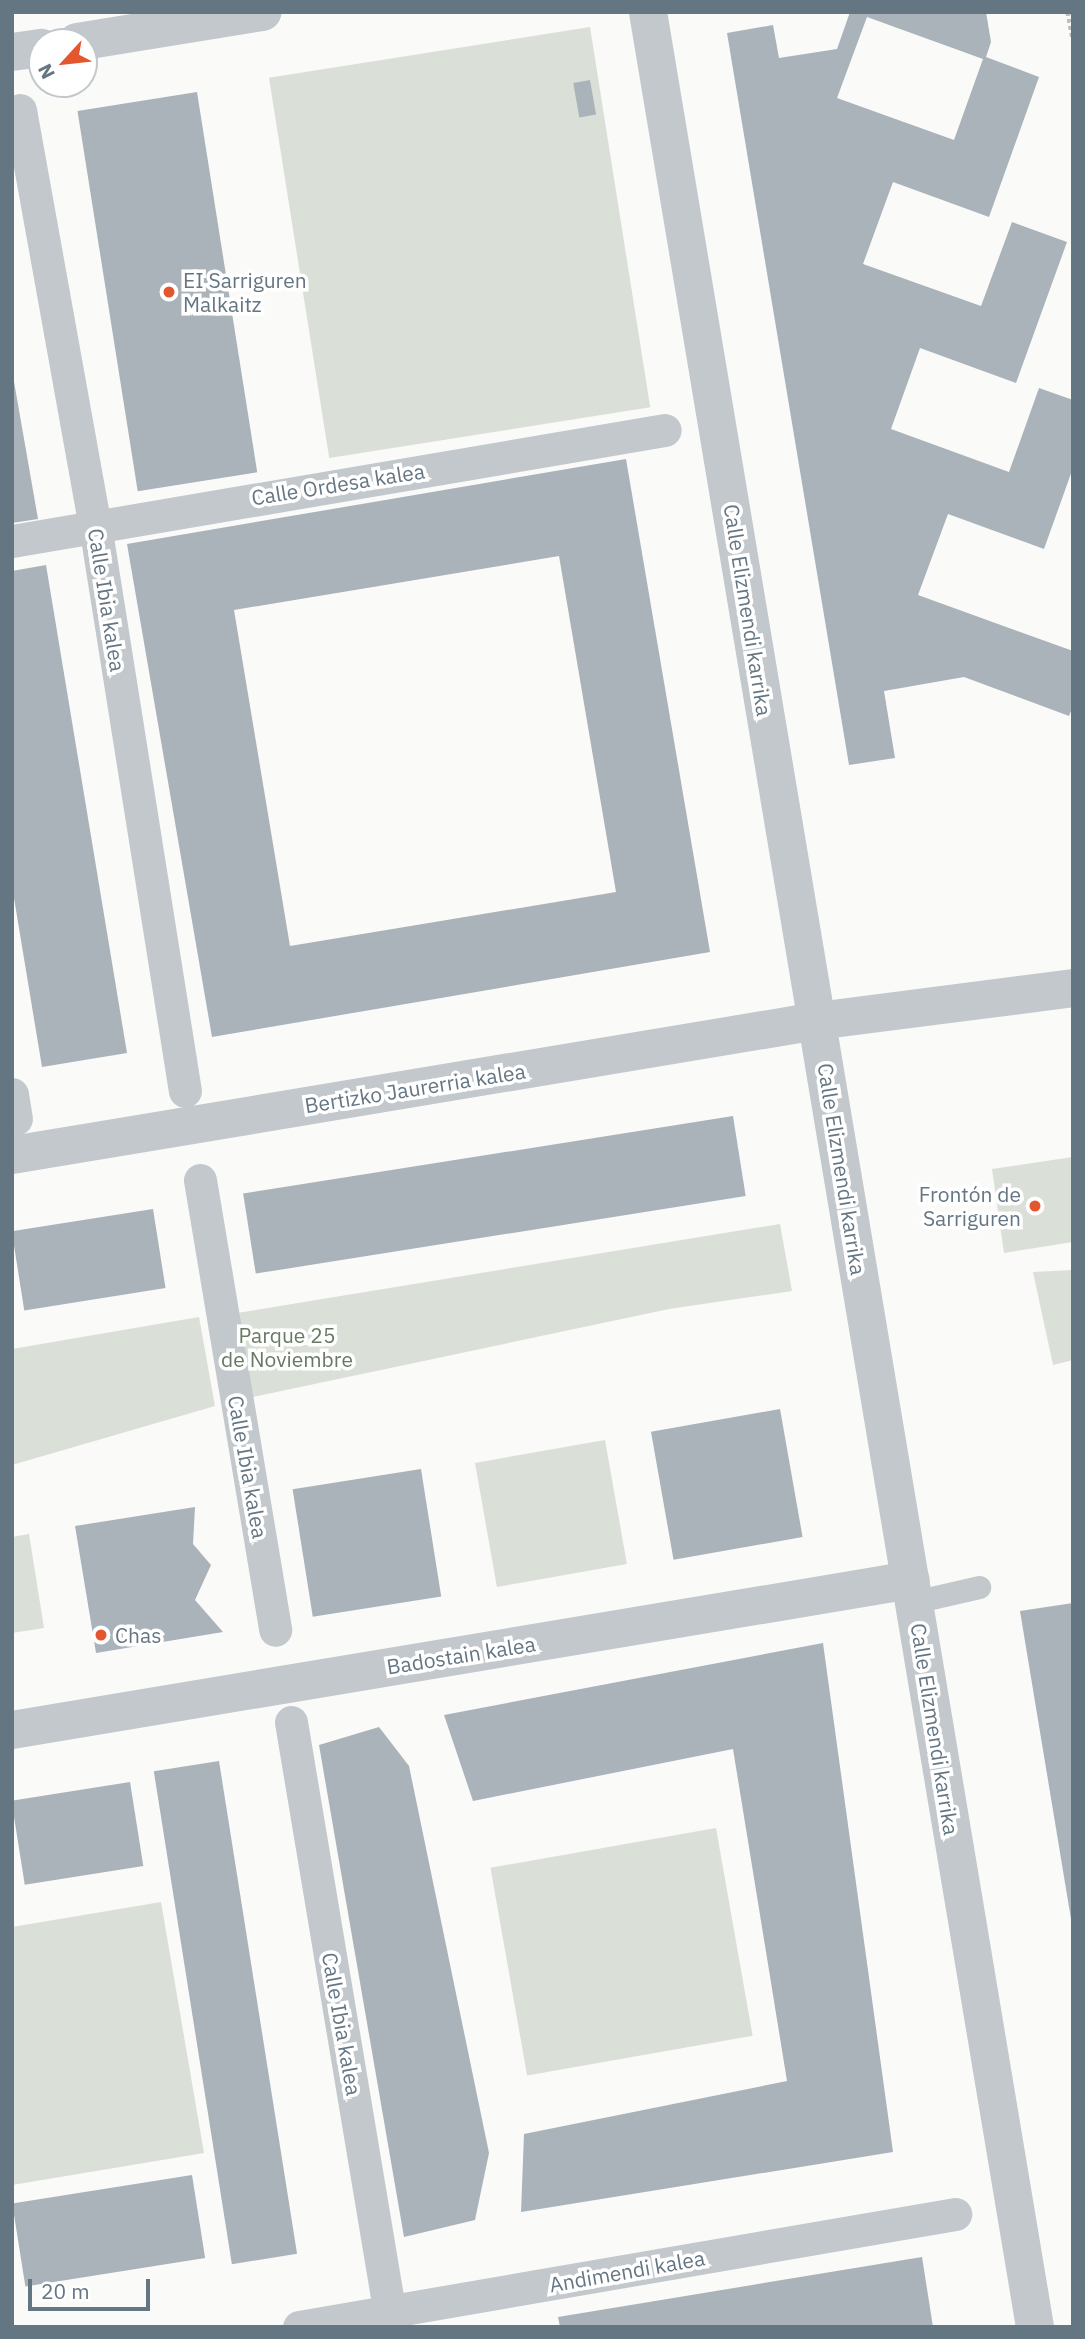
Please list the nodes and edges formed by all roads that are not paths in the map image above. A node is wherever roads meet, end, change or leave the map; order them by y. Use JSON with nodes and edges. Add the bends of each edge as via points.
{"nodes":[{"id":1,"x":263,"y":12,"type":"edge"},
{"id":2,"x":648,"y":12,"type":"edge"},
{"id":3,"x":98,"y":39,"type":"edge"},
{"id":4,"x":20,"y":110,"type":"dead end"},
{"id":5,"x":665,"y":430,"type":"dead end"},
{"id":6,"x":95,"y":525,"type":"junction"},
{"id":7,"x":12,"y":541,"type":"edge"},
{"id":8,"x":1073,"y":988,"type":"edge"},
{"id":9,"x":817,"y":1021,"type":"junction"},
{"id":10,"x":185,"y":1091,"type":"dead end"},
{"id":11,"x":14,"y":1123,"type":"edge"},
{"id":12,"x":200,"y":1180,"type":"dead end"},
{"id":13,"x":979,"y":1587,"type":"dead end"},
{"id":14,"x":912,"y":1591,"type":"junction"},
{"id":15,"x":275,"y":1630,"type":"dead end"},
{"id":16,"x":291,"y":1722,"type":"dead end"},
{"id":17,"x":12,"y":1730,"type":"edge"},
{"id":18,"x":955,"y":2214,"type":"dead end"},
{"id":19,"x":391,"y":2319,"type":"edge"},
{"id":20,"x":299,"y":2327,"type":"edge"},
{"id":21,"x":1035,"y":2327,"type":"edge"}],
"edges":[{"from":1,"to":3,"type":"street"},
{"from":2,"to":9,"type":"street","name":"Calle Elizmendi karrika"},
{"from":4,"to":6,"type":"street","name":"Calle Ibia kalea"},
{"from":5,"to":6,"type":"street","name":"Calle Ordesa kalea"},
{"from":6,"to":7,"type":"street","name":"Calle Ordesa kalea"},
{"from":6,"to":10,"type":"street","name":"Calle Ibia kalea"},
{"from":8,"to":9,"type":"street","name":"Bertizko Jaurerria kalea"},
{"from":9,"to":11,"type":"street","name":"Bertizko Jaurerria kalea"},
{"from":9,"to":14,"type":"street","name":"Calle Elizmendi karrika"},
{"from":12,"to":15,"type":"street","name":"Calle Ibia kalea"},
{"from":13,"to":14,"type":"lane","name":"Badostain kalea"},
{"from":14,"to":17,"type":"street","name":"Badostain kalea"},
{"from":14,"to":21,"type":"street","name":"Calle Elizmendi karrika"},
{"from":16,"to":19,"type":"street","name":"Calle Ibia kalea"},
{"from":18,"to":19,"type":"street","name":"Andimendi kalea"},
{"from":19,"to":20,"type":"street","name":"Andimendi kalea"}]}
